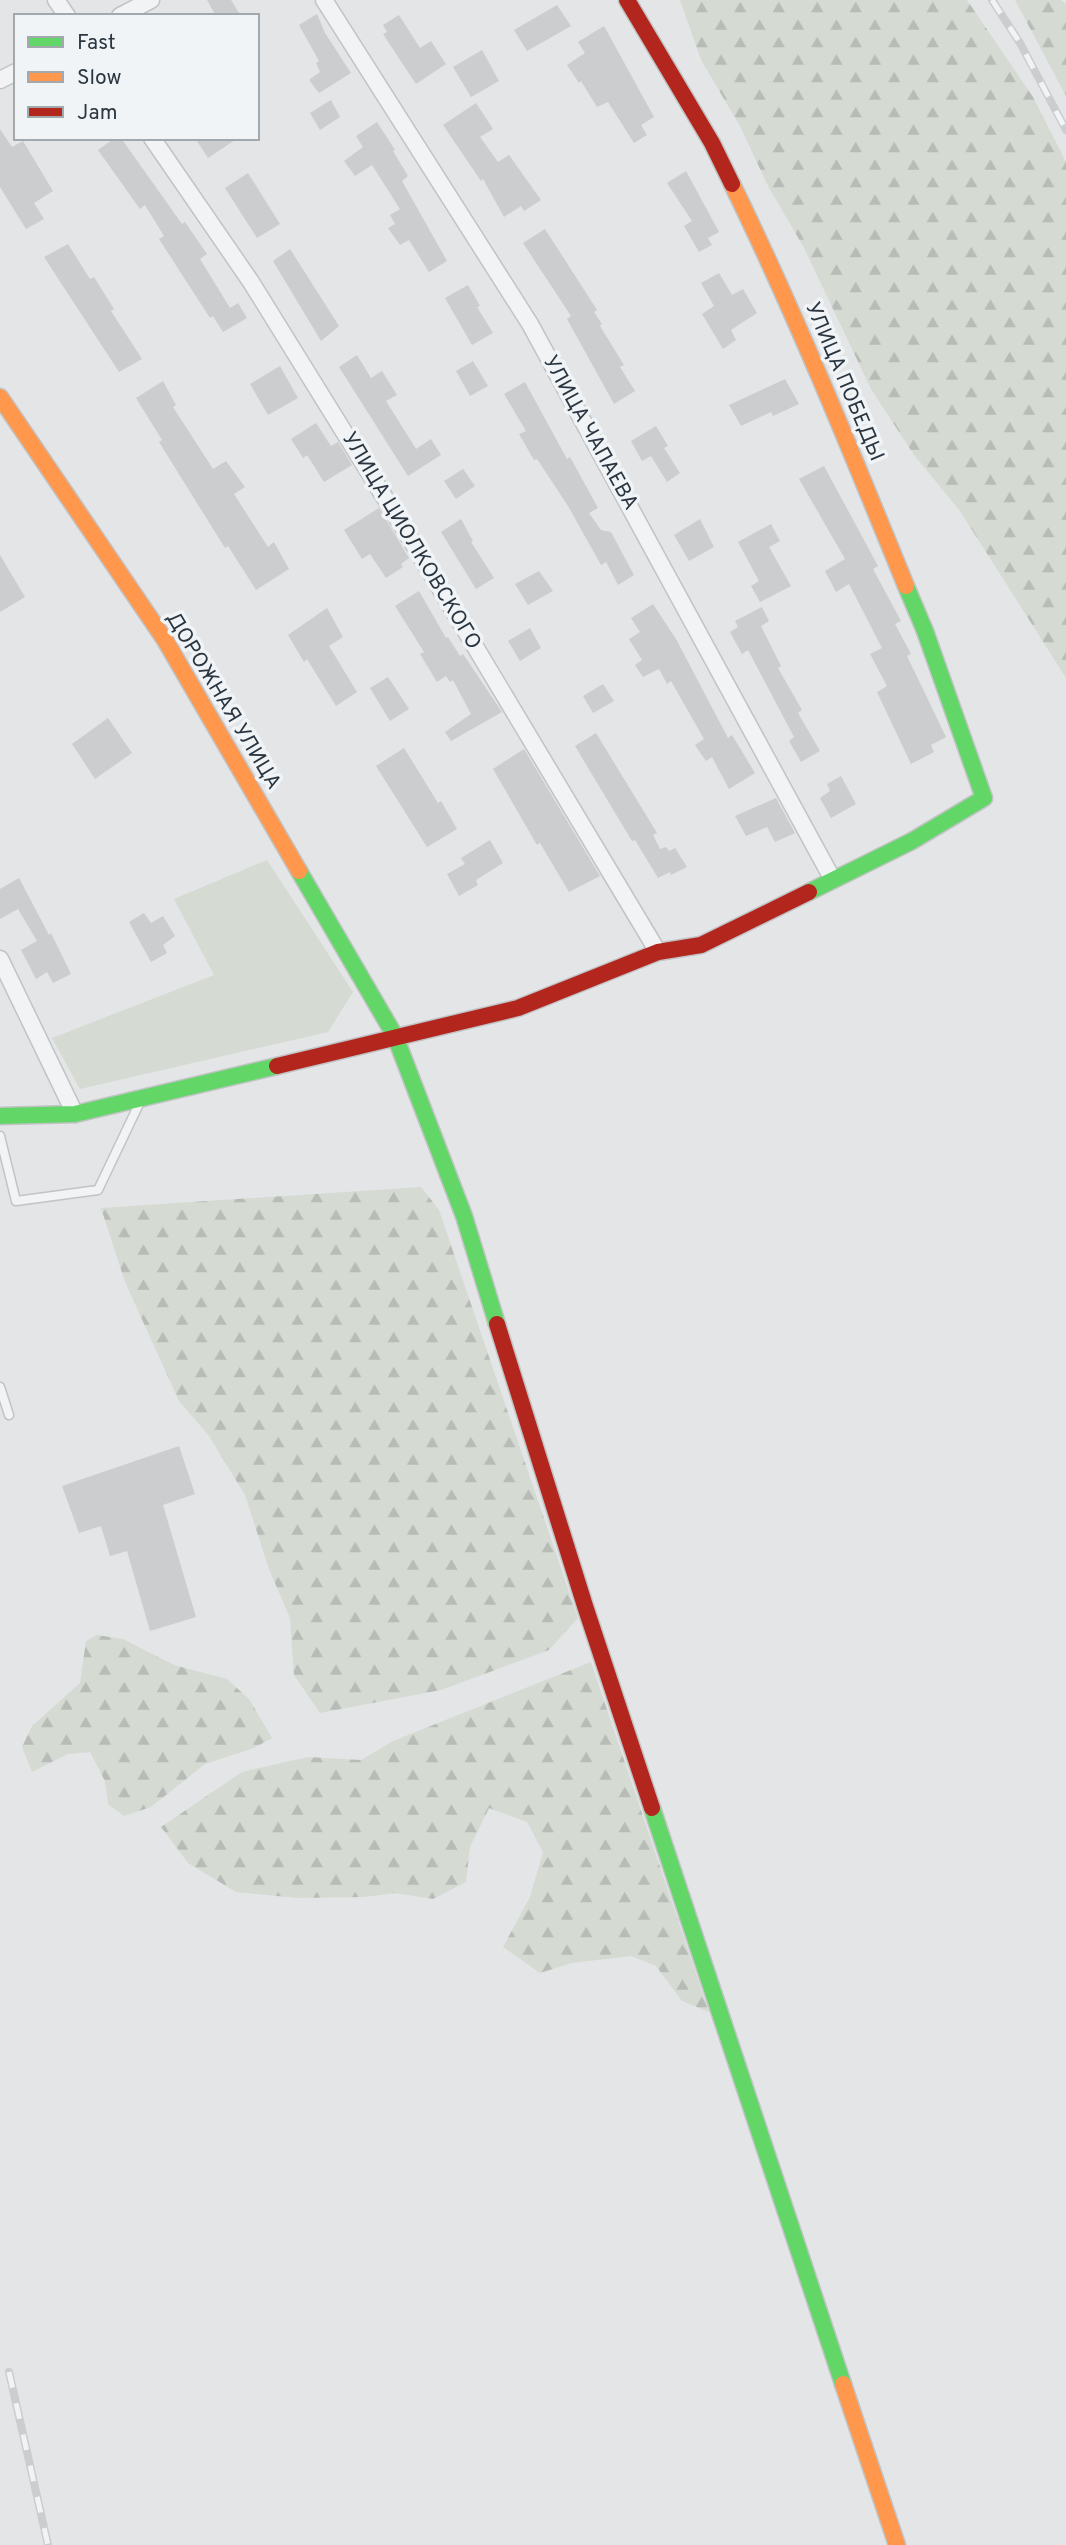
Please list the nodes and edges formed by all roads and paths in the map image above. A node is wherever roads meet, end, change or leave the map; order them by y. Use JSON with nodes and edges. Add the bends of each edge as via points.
{"nodes":[{"id":1,"x":151,"y":0,"type":"edge"},
{"id":2,"x":324,"y":0,"type":"edge"},
{"id":3,"x":627,"y":0,"type":"edge"},
{"id":4,"x":124,"y":14,"type":"edge"},
{"id":5,"x":153,"y":140,"type":"edge"},
{"id":6,"x":0,"y":397,"type":"edge"},
{"id":7,"x":833,"y":880,"type":"junction"},
{"id":8,"x":658,"y":952,"type":"junction"},
{"id":9,"x":0,"y":959,"type":"edge"},
{"id":10,"x":395,"y":1036,"type":"junction"},
{"id":11,"x":142,"y":1098,"type":"junction"},
{"id":12,"x":75,"y":1114,"type":"junction"},
{"id":13,"x":0,"y":1116,"type":"edge"},
{"id":14,"x":0,"y":1136,"type":"edge"},
{"id":15,"x":0,"y":1387,"type":"edge"},
{"id":16,"x":9,"y":1415,"type":"dead end"},
{"id":17,"x":897,"y":2545,"type":"edge"}],
"edges":[{"from":1,"to":4,"type":"street"},
{"from":2,"to":7,"type":"street","name":"УЛИЦА ЧАПАЕВА","via":[[530,324]]},
{"from":3,"to":7,"type":"main road","name":"УЛИЦА ПОБЕДЫ","via":[[712,143],[765,252],[925,631],[985,799]]},
{"from":5,"to":8,"type":"street","name":"УЛИЦА ЦИОЛКОВСКОГО","via":[[265,305]]},
{"from":6,"to":10,"type":"main road","name":"ДОРОЖНАЯ УЛИЦА","via":[[165,640]]},
{"from":7,"to":8,"type":"main road","via":[[701,946]]},
{"from":8,"to":10,"type":"main road","via":[[518,1008]]},
{"from":9,"to":12,"type":"street"},
{"from":10,"to":11,"type":"main road"},
{"from":10,"to":17,"type":"main road","name":"ДОРОЖНАЯ УЛИЦА","via":[[464,1216],[585,1606]]},
{"from":11,"to":12,"type":"main road"},
{"from":11,"to":14,"type":"lane","via":[[98,1190],[16,1201]]},
{"from":12,"to":13,"type":"main road"},
{"from":15,"to":16,"type":"lane"}]}
